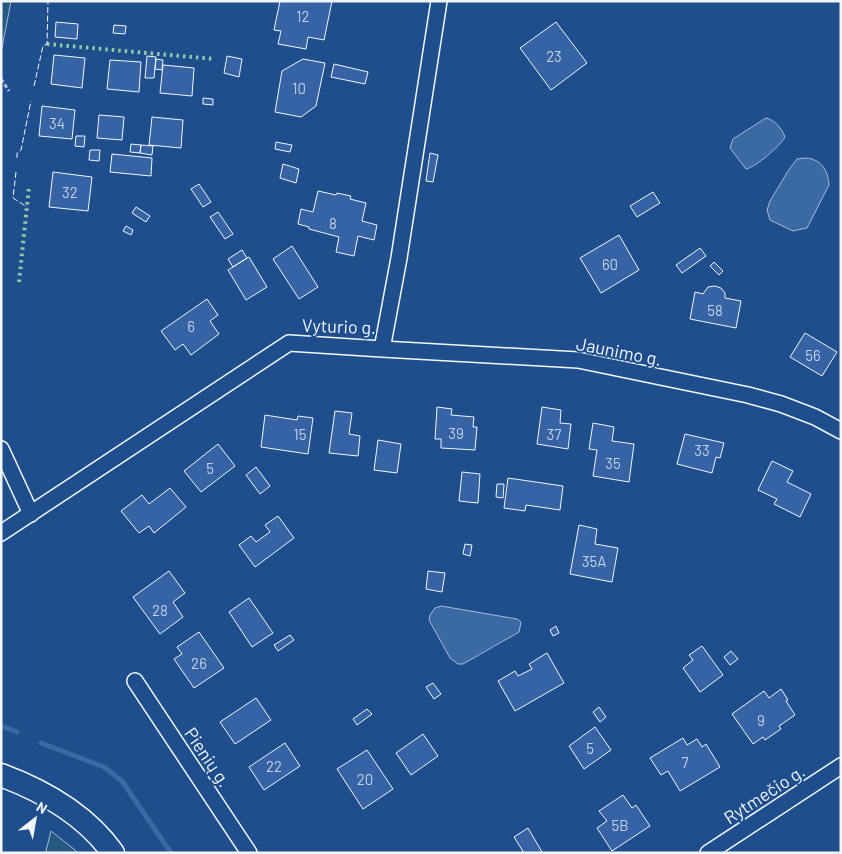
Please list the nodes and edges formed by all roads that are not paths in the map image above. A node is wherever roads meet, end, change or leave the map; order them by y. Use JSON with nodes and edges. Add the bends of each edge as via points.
{"nodes":[{"id":1,"x":439,"y":1,"type":"edge"},
{"id":2,"x":382,"y":350,"type":"junction"},
{"id":3,"x":841,"y":431,"type":"edge"},
{"id":4,"x":1,"y":449,"type":"edge"},
{"id":5,"x":31,"y":514,"type":"junction"},
{"id":6,"x":1,"y":533,"type":"edge"},
{"id":7,"x":135,"y":682,"type":"dead end"},
{"id":8,"x":841,"y":766,"type":"edge"},
{"id":9,"x":1,"y":774,"type":"edge"},
{"id":10,"x":114,"y":853,"type":"edge"},
{"id":11,"x":249,"y":853,"type":"edge"},
{"id":12,"x":708,"y":853,"type":"edge"}],
"edges":[{"from":1,"to":2,"type":"street","name":"Vyturio g."},
{"from":2,"to":3,"type":"street","name":"Jaunimo g.","via":[[578,360],[748,395],[815,417]]},
{"from":2,"to":5,"type":"street","name":"Vyturio g.","via":[[289,343]]},
{"from":4,"to":5,"type":"street"},
{"from":5,"to":6,"type":"street","name":"Vyturio g."},
{"from":7,"to":11,"type":"street","name":"Pienių g."},
{"from":8,"to":12,"type":"street","name":"Rytmečio g."},
{"from":9,"to":10,"type":"main road","via":[[39,791],[76,814]]}]}
